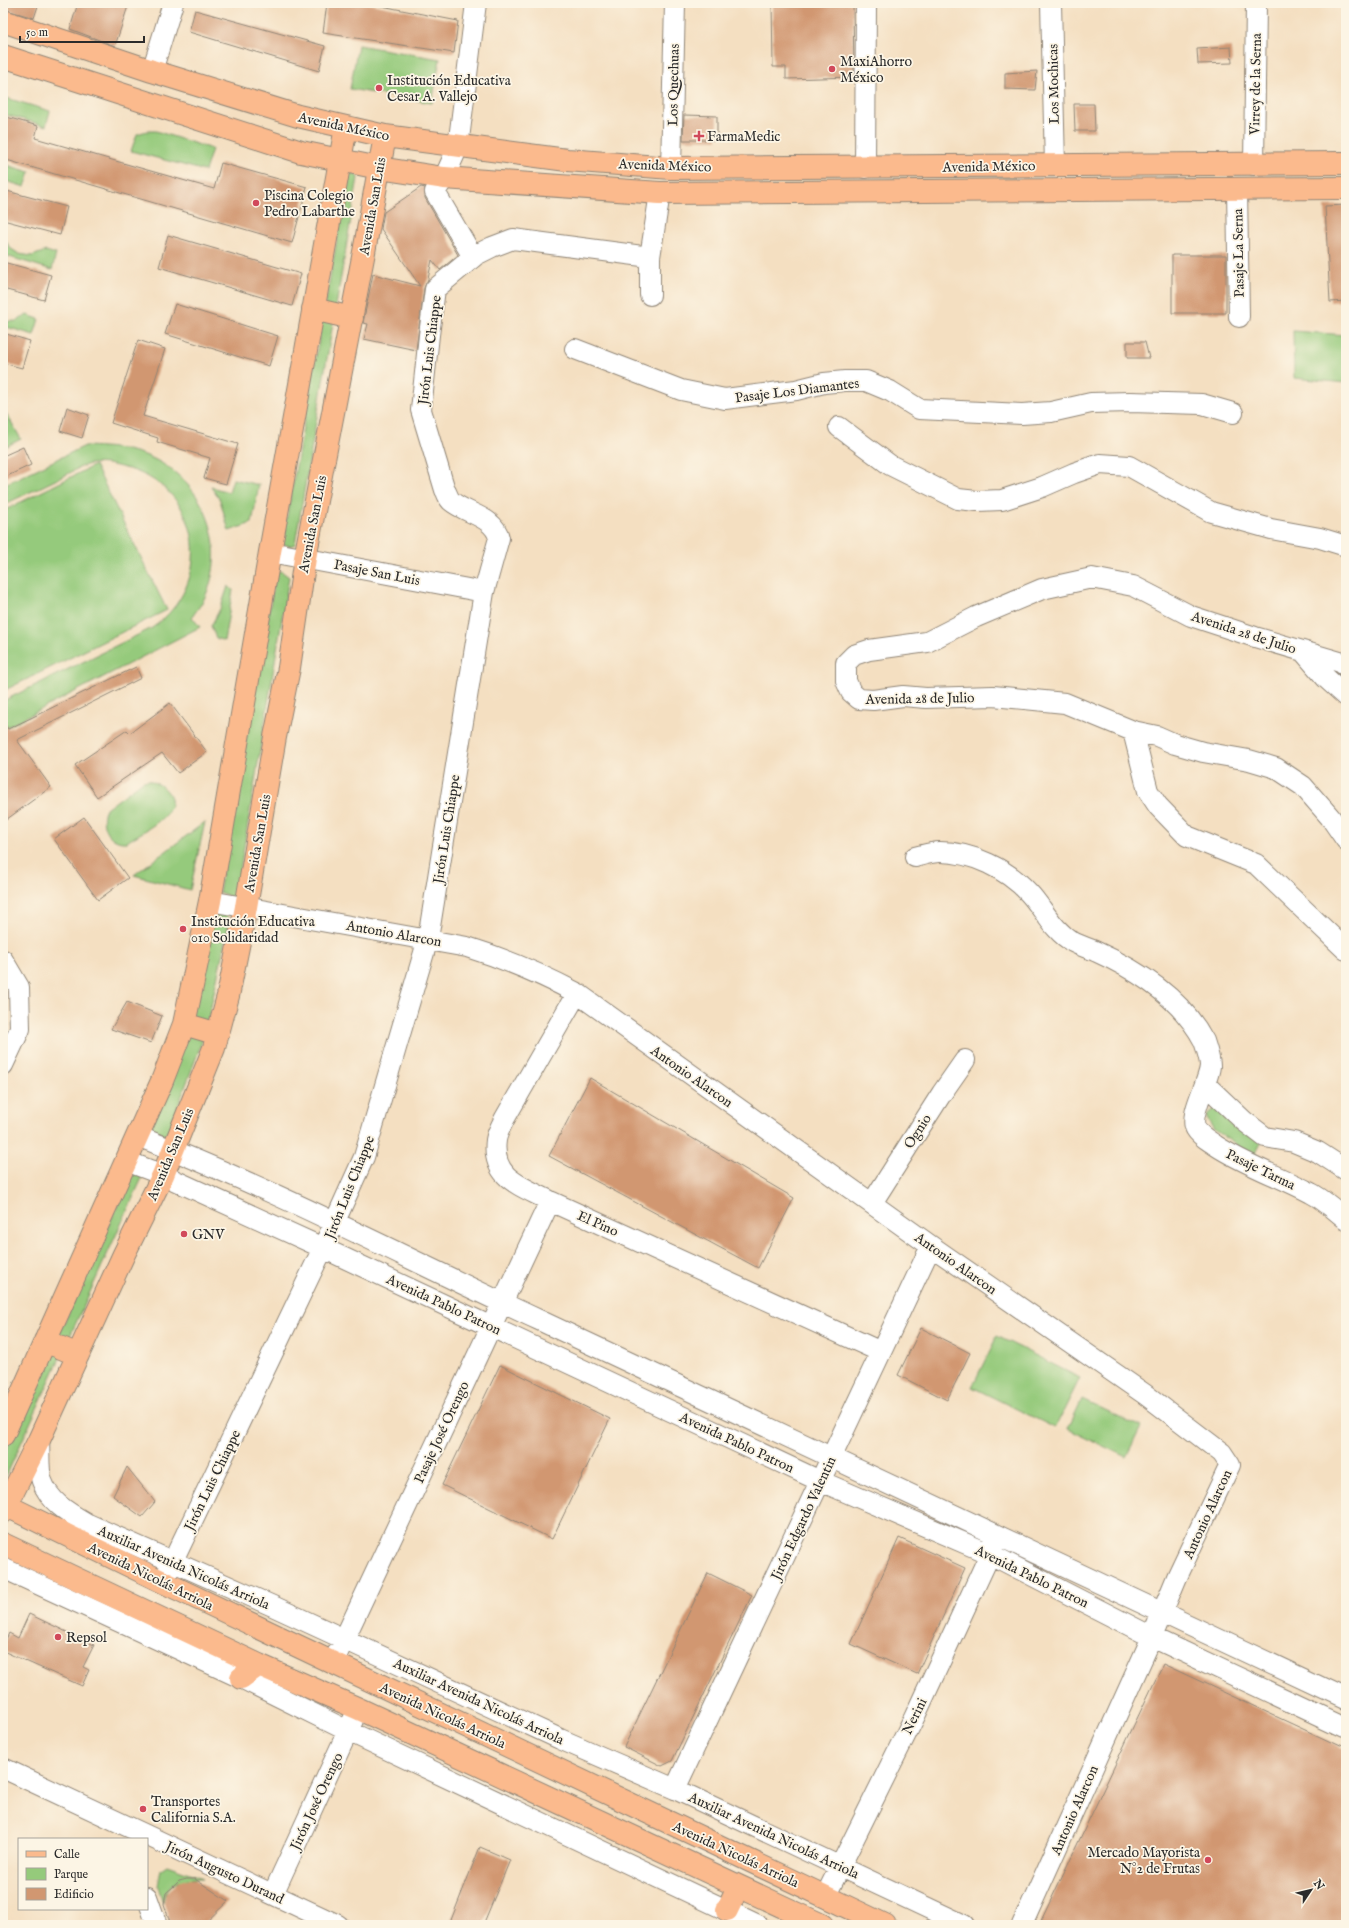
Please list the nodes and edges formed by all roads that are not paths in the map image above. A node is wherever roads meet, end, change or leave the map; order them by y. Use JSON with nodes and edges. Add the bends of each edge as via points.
{"nodes":[{"id":1,"x":172,"y":3,"type":"edge"},
{"id":2,"x":476,"y":3,"type":"edge"},
{"id":3,"x":675,"y":3,"type":"edge"},
{"id":4,"x":866,"y":3,"type":"edge"},
{"id":5,"x":1051,"y":3,"type":"edge"},
{"id":6,"x":1256,"y":3,"type":"edge"},
{"id":7,"x":3,"y":21,"type":"edge"},
{"id":8,"x":3,"y":56,"type":"edge"},
{"id":9,"x":152,"y":71,"type":"junction"},
{"id":10,"x":346,"y":127,"type":"junction"},
{"id":11,"x":385,"y":136,"type":"junction"},
{"id":12,"x":458,"y":147,"type":"junction"},
{"id":13,"x":340,"y":160,"type":"junction"},
{"id":14,"x":1346,"y":163,"type":"edge"},
{"id":15,"x":1254,"y":165,"type":"junction"},
{"id":16,"x":1054,"y":166,"type":"junction"},
{"id":17,"x":379,"y":168,"type":"junction"},
{"id":18,"x":671,"y":168,"type":"junction"},
{"id":19,"x":865,"y":168,"type":"junction"},
{"id":20,"x":444,"y":178,"type":"junction"},
{"id":21,"x":1237,"y":188,"type":"junction"},
{"id":22,"x":1346,"y":188,"type":"edge"},
{"id":23,"x":660,"y":193,"type":"junction"},
{"id":24,"x":476,"y":255,"type":"junction"},
{"id":25,"x":650,"y":257,"type":"junction"},
{"id":26,"x":650,"y":295,"type":"dead end"},
{"id":27,"x":313,"y":309,"type":"junction"},
{"id":28,"x":352,"y":318,"type":"junction"},
{"id":29,"x":1240,"y":318,"type":"dead end"},
{"id":30,"x":575,"y":349,"type":"dead end"},
{"id":31,"x":1233,"y":413,"type":"dead end"},
{"id":32,"x":839,"y":427,"type":"dead end"},
{"id":33,"x":1346,"y":546,"type":"edge"},
{"id":34,"x":270,"y":552,"type":"junction"},
{"id":35,"x":305,"y":558,"type":"junction"},
{"id":36,"x":484,"y":592,"type":"junction"},
{"id":37,"x":1303,"y":651,"type":"junction"},
{"id":38,"x":1346,"y":666,"type":"edge"},
{"id":39,"x":1346,"y":696,"type":"edge"},
{"id":40,"x":1133,"y":731,"type":"junction"},
{"id":41,"x":1346,"y":840,"type":"edge"},
{"id":42,"x":915,"y":857,"type":"dead end"},
{"id":43,"x":210,"y":901,"type":"junction"},
{"id":44,"x":246,"y":907,"type":"junction"},
{"id":45,"x":428,"y":939,"type":"junction"},
{"id":46,"x":1346,"y":950,"type":"edge"},
{"id":47,"x":3,"y":960,"type":"edge"},
{"id":48,"x":577,"y":993,"type":"junction"},
{"id":49,"x":184,"y":1024,"type":"junction"},
{"id":50,"x":218,"y":1034,"type":"junction"},
{"id":51,"x":965,"y":1060,"type":"dead end"},
{"id":52,"x":3,"y":1065,"type":"edge"},
{"id":53,"x":1206,"y":1085,"type":"junction"},
{"id":54,"x":137,"y":1136,"type":"junction"},
{"id":55,"x":173,"y":1150,"type":"junction"},
{"id":56,"x":126,"y":1161,"type":"junction"},
{"id":57,"x":1346,"y":1170,"type":"edge"},
{"id":58,"x":163,"y":1175,"type":"junction"},
{"id":59,"x":550,"y":1201,"type":"junction"},
{"id":60,"x":872,"y":1203,"type":"junction"},
{"id":61,"x":1346,"y":1220,"type":"edge"},
{"id":62,"x":335,"y":1222,"type":"junction"},
{"id":63,"x":931,"y":1246,"type":"junction"},
{"id":64,"x":324,"y":1248,"type":"junction"},
{"id":65,"x":502,"y":1303,"type":"junction"},
{"id":66,"x":491,"y":1326,"type":"junction"},
{"id":67,"x":575,"y":1336,"type":"junction"},
{"id":68,"x":45,"y":1341,"type":"junction"},
{"id":69,"x":881,"y":1352,"type":"junction"},
{"id":70,"x":78,"y":1355,"type":"junction"},
{"id":71,"x":560,"y":1358,"type":"junction"},
{"id":72,"x":6,"y":1425,"type":"edge"},
{"id":73,"x":39,"y":1440,"type":"junction"},
{"id":74,"x":832,"y":1456,"type":"junction"},
{"id":75,"x":820,"y":1481,"type":"junction"},
{"id":76,"x":4,"y":1507,"type":"edge"},
{"id":77,"x":996,"y":1532,"type":"junction"},
{"id":78,"x":3,"y":1544,"type":"edge"},
{"id":79,"x":990,"y":1554,"type":"junction"},
{"id":80,"x":173,"y":1561,"type":"junction"},
{"id":81,"x":3,"y":1568,"type":"edge"},
{"id":82,"x":163,"y":1582,"type":"junction"},
{"id":83,"x":1162,"y":1611,"type":"junction"},
{"id":84,"x":1152,"y":1637,"type":"junction"},
{"id":85,"x":344,"y":1639,"type":"junction"},
{"id":86,"x":333,"y":1663,"type":"junction"},
{"id":87,"x":260,"y":1665,"type":"junction"},
{"id":88,"x":241,"y":1678,"type":"junction"},
{"id":89,"x":1346,"y":1699,"type":"edge"},
{"id":90,"x":359,"y":1709,"type":"junction"},
{"id":91,"x":1346,"y":1728,"type":"edge"},
{"id":92,"x":348,"y":1732,"type":"junction"},
{"id":93,"x":3,"y":1768,"type":"edge"},
{"id":94,"x":675,"y":1790,"type":"junction"},
{"id":95,"x":144,"y":1838,"type":"edge"},
{"id":96,"x":148,"y":1840,"type":"edge"},
{"id":97,"x":840,"y":1865,"type":"junction"},
{"id":98,"x":738,"y":1887,"type":"junction"},
{"id":99,"x":273,"y":1894,"type":"junction"},
{"id":100,"x":825,"y":1897,"type":"junction"},
{"id":101,"x":148,"y":1900,"type":"edge"},
{"id":102,"x":727,"y":1910,"type":"junction"},
{"id":103,"x":157,"y":1925,"type":"edge"},
{"id":104,"x":338,"y":1925,"type":"edge"},
{"id":105,"x":758,"y":1925,"type":"edge"},
{"id":106,"x":822,"y":1925,"type":"edge"},
{"id":107,"x":885,"y":1925,"type":"edge"},
{"id":108,"x":964,"y":1925,"type":"edge"},
{"id":109,"x":1022,"y":1925,"type":"edge"}],
"edges":[{"from":1,"to":9,"type":"street"},
{"from":2,"to":12,"type":"street"},
{"from":3,"to":18,"type":"street","name":"Los Quechuas"},
{"from":4,"to":19,"type":"street"},
{"from":5,"to":16,"type":"street","name":"Los Mochicas"},
{"from":6,"to":15,"type":"street","name":"Virrey de la Serna"},
{"from":7,"to":9,"type":"main road","name":"Avenida México"},
{"from":8,"to":13,"type":"main road","name":"Avenida México","via":[[300,152]]},
{"from":9,"to":10,"type":"main road","name":"Avenida México","via":[[298,116]]},
{"from":10,"to":11,"type":"main road","name":"Avenida México"},
{"from":10,"to":13,"type":"main road"},
{"from":11,"to":12,"type":"main road","name":"Avenida México"},
{"from":11,"to":17,"type":"main road","name":"Avenida San Luis"},
{"from":12,"to":18,"type":"main road","name":"Avenida México","via":[[567,160]]},
{"from":12,"to":20,"type":"street"},
{"from":13,"to":17,"type":"main road","name":"Avenida México"},
{"from":13,"to":27,"type":"main road"},
{"from":14,"to":15,"type":"main road","name":"Avenida México"},
{"from":15,"to":16,"type":"main road","name":"Avenida México"},
{"from":16,"to":19,"type":"main road","name":"Avenida México"},
{"from":17,"to":20,"type":"main road","name":"Avenida México"},
{"from":17,"to":28,"type":"main road","name":"Avenida San Luis"},
{"from":18,"to":19,"type":"main road","name":"Avenida México"},
{"from":20,"to":23,"type":"main road","name":"Avenida México"},
{"from":20,"to":24,"type":"street","via":[[435,192],[470,252]]},
{"from":21,"to":22,"type":"main road","name":"Avenida México"},
{"from":21,"to":23,"type":"main road","name":"Avenida México"},
{"from":21,"to":29,"type":"street","name":"Pasaje La Serna"},
{"from":23,"to":25,"type":"street"},
{"from":24,"to":25,"type":"street","name":"Jirón Luis Chiappe","via":[[513,239]]},
{"from":24,"to":36,"type":"street","name":"Jirón Luis Chiappe","via":[[435,289],[421,410],[450,500],[492,524],[498,531],[500,538]]},
{"from":25,"to":26,"type":"street"},
{"from":27,"to":28,"type":"main road"},
{"from":27,"to":34,"type":"main road"},
{"from":28,"to":35,"type":"main road","name":"Avenida San Luis"},
{"from":30,"to":31,"type":"street","name":"Pasaje Los Diamantes","via":[[681,390],[725,399],[796,390],[838,381],[866,381],[890,391],[919,409],[1022,414],[1051,412],[1091,403],[1130,402],[1202,404]]},
{"from":32,"to":33,"type":"street","via":[[890,465],[958,499],[977,502],[1002,500],[1100,464],[1129,466],[1211,512]]},
{"from":34,"to":35,"type":"street","name":"Pasaje San Luis"},
{"from":34,"to":43,"type":"main road"},
{"from":35,"to":36,"type":"street","name":"Pasaje San Luis"},
{"from":35,"to":44,"type":"main road","name":"Avenida San Luis","via":[[289,668]]},
{"from":36,"to":45,"type":"street","name":"Jirón Luis Chiappe"},
{"from":37,"to":38,"type":"street","name":"Avenida 28 de Julio"},
{"from":37,"to":39,"type":"street","via":[[1326,678]]},
{"from":37,"to":40,"type":"street","name":"Avenida 28 de Julio","via":[[1191,616],[1132,586],[1092,578],[1042,589],[926,642],[869,650],[854,655],[846,663],[846,681],[858,699],[993,696],[1065,704]]},
{"from":40,"to":41,"type":"street","name":"Avenida 28 de Julio","via":[[1157,736],[1203,752],[1249,760],[1276,768],[1303,786]]},
{"from":40,"to":46,"type":"street","via":[[1148,791],[1158,806],[1187,836],[1256,864]]},
{"from":42,"to":53,"type":"street","name":"Pasaje Tarma","via":[[939,852],[954,853],[989,863],[1029,892],[1054,927],[1073,942],[1126,967],[1169,996],[1204,1042],[1210,1065]]},
{"from":43,"to":44,"type":"street","name":"Antonio Alarcon"},
{"from":43,"to":49,"type":"main road"},
{"from":44,"to":45,"type":"street","name":"Antonio Alarcon"},
{"from":44,"to":50,"type":"main road","name":"Avenida San Luis"},
{"from":45,"to":48,"type":"street","name":"Antonio Alarcon","via":[[502,957]]},
{"from":45,"to":62,"type":"street","name":"Jirón Luis Chiappe","via":[[364,1158]]},
{"from":47,"to":52,"type":"street","via":[[19,987],[20,1029]]},
{"from":48,"to":59,"type":"street","name":"El Pino","via":[[505,1118],[496,1139],[496,1163],[506,1178]]},
{"from":48,"to":60,"type":"street","name":"Antonio Alarcon"},
{"from":49,"to":50,"type":"main road"},
{"from":49,"to":54,"type":"main road"},
{"from":50,"to":55,"type":"main road","name":"Avenida San Luis"},
{"from":51,"to":60,"type":"street","name":"Ognio"},
{"from":53,"to":57,"type":"street","via":[[1244,1122],[1265,1137],[1294,1142],[1318,1152]]},
{"from":53,"to":61,"type":"street","name":"Pasaje Tarma","via":[[1193,1118],[1195,1128],[1203,1137],[1236,1158],[1312,1194]]},
{"from":54,"to":55,"type":"street","name":"Avenida Pablo Patron"},
{"from":54,"to":56,"type":"main road"},
{"from":55,"to":58,"type":"main road","name":"Avenida San Luis"},
{"from":55,"to":62,"type":"street","name":"Avenida Pablo Patron"},
{"from":56,"to":58,"type":"street","name":"Avenida Pablo Patron"},
{"from":56,"to":68,"type":"main road"},
{"from":58,"to":64,"type":"street","name":"Avenida Pablo Patron"},
{"from":58,"to":70,"type":"main road","name":"Avenida San Luis"},
{"from":59,"to":65,"type":"street","name":"Pasaje José Orengo"},
{"from":59,"to":69,"type":"street","name":"El Pino"},
{"from":60,"to":63,"type":"street","name":"Antonio Alarcon"},
{"from":62,"to":64,"type":"street","name":"Jirón Luis Chiappe"},
{"from":62,"to":65,"type":"street","name":"Avenida Pablo Patron"},
{"from":63,"to":69,"type":"street","name":"Jirón Edgardo Valentin"},
{"from":63,"to":83,"type":"street","name":"Antonio Alarcon","via":[[1146,1395],[1222,1453],[1230,1465]]},
{"from":64,"to":66,"type":"street","name":"Avenida Pablo Patron"},
{"from":64,"to":80,"type":"street","name":"Jirón Luis Chiappe"},
{"from":65,"to":66,"type":"street","name":"Pasaje José Orengo"},
{"from":65,"to":67,"type":"street","name":"Avenida Pablo Patron"},
{"from":66,"to":71,"type":"street","name":"Avenida Pablo Patron"},
{"from":66,"to":85,"type":"street","name":"Pasaje José Orengo"},
{"from":67,"to":71,"type":"street"},
{"from":67,"to":74,"type":"street","name":"Avenida Pablo Patron"},
{"from":68,"to":70,"type":"main road"},
{"from":68,"to":72,"type":"main road"},
{"from":69,"to":74,"type":"street","name":"Jirón Edgardo Valentin"},
{"from":70,"to":73,"type":"main road","name":"Avenida San Luis"},
{"from":71,"to":75,"type":"street","name":"Avenida Pablo Patron"},
{"from":73,"to":76,"type":"main road","name":"Avenida San Luis"},
{"from":73,"to":80,"type":"street","name":"Auxiliar Avenida Nicolás Arriola","via":[[41,1480],[53,1500],[62,1509],[88,1524]]},
{"from":74,"to":75,"type":"street","name":"Jirón Edgardo Valentin"},
{"from":74,"to":77,"type":"street","name":"Avenida Pablo Patron"},
{"from":75,"to":79,"type":"street","name":"Avenida Pablo Patron"},
{"from":75,"to":94,"type":"street","name":"Jirón Edgardo Valentin"},
{"from":76,"to":82,"type":"main road","name":"Avenida Nicolás Arriola"},
{"from":77,"to":79,"type":"street","name":"Nerini"},
{"from":77,"to":83,"type":"street","name":"Avenida Pablo Patron"},
{"from":78,"to":87,"type":"main road","name":"Avenida Nicolás Arriola"},
{"from":79,"to":84,"type":"street","name":"Avenida Pablo Patron"},
{"from":79,"to":97,"type":"street","name":"Nerini","via":[[914,1718]]},
{"from":80,"to":82,"type":"street","name":"Jirón Luis Chiappe"},
{"from":80,"to":85,"type":"street","name":"Auxiliar Avenida Nicolás Arriola"},
{"from":81,"to":88,"type":"street"},
{"from":82,"to":86,"type":"main road","name":"Avenida Nicolás Arriola"},
{"from":83,"to":84,"type":"street","name":"Antonio Alarcon"},
{"from":83,"to":89,"type":"street","name":"Avenida Pablo Patron"},
{"from":84,"to":91,"type":"street","name":"Avenida Pablo Patron"},
{"from":84,"to":109,"type":"street","name":"Antonio Alarcon"},
{"from":85,"to":86,"type":"street","name":"Pasaje José Orengo"},
{"from":85,"to":94,"type":"street","name":"Auxiliar Avenida Nicolás Arriola"},
{"from":86,"to":100,"type":"main road","name":"Avenida Nicolás Arriola"},
{"from":87,"to":88,"type":"main road"},
{"from":87,"to":90,"type":"main road","name":"Avenida Nicolás Arriola"},
{"from":88,"to":92,"type":"street"},
{"from":90,"to":92,"type":"street","name":"Jirón José Orengo"},
{"from":90,"to":98,"type":"main road","name":"Avenida Nicolás Arriola"},
{"from":92,"to":99,"type":"street","name":"Jirón José Orengo"},
{"from":92,"to":102,"type":"street"},
{"from":93,"to":95,"type":"street","name":"Jirón Augusto Durand"},
{"from":94,"to":97,"type":"street","name":"Auxiliar Avenida Nicolás Arriola"},
{"from":96,"to":99,"type":"street","name":"Jirón Augusto Durand"},
{"from":97,"to":100,"type":"street","name":"Nerini"},
{"from":97,"to":108,"type":"street","name":"Auxiliar Avenida Nicolás Arriola"},
{"from":98,"to":102,"type":"main road"},
{"from":98,"to":106,"type":"main road","name":"Avenida Nicolás Arriola"},
{"from":99,"to":104,"type":"street","name":"Jirón Augusto Durand"},
{"from":100,"to":107,"type":"main road","name":"Avenida Nicolás Arriola"},
{"from":101,"to":103,"type":"street"},
{"from":102,"to":105,"type":"street"}]}
